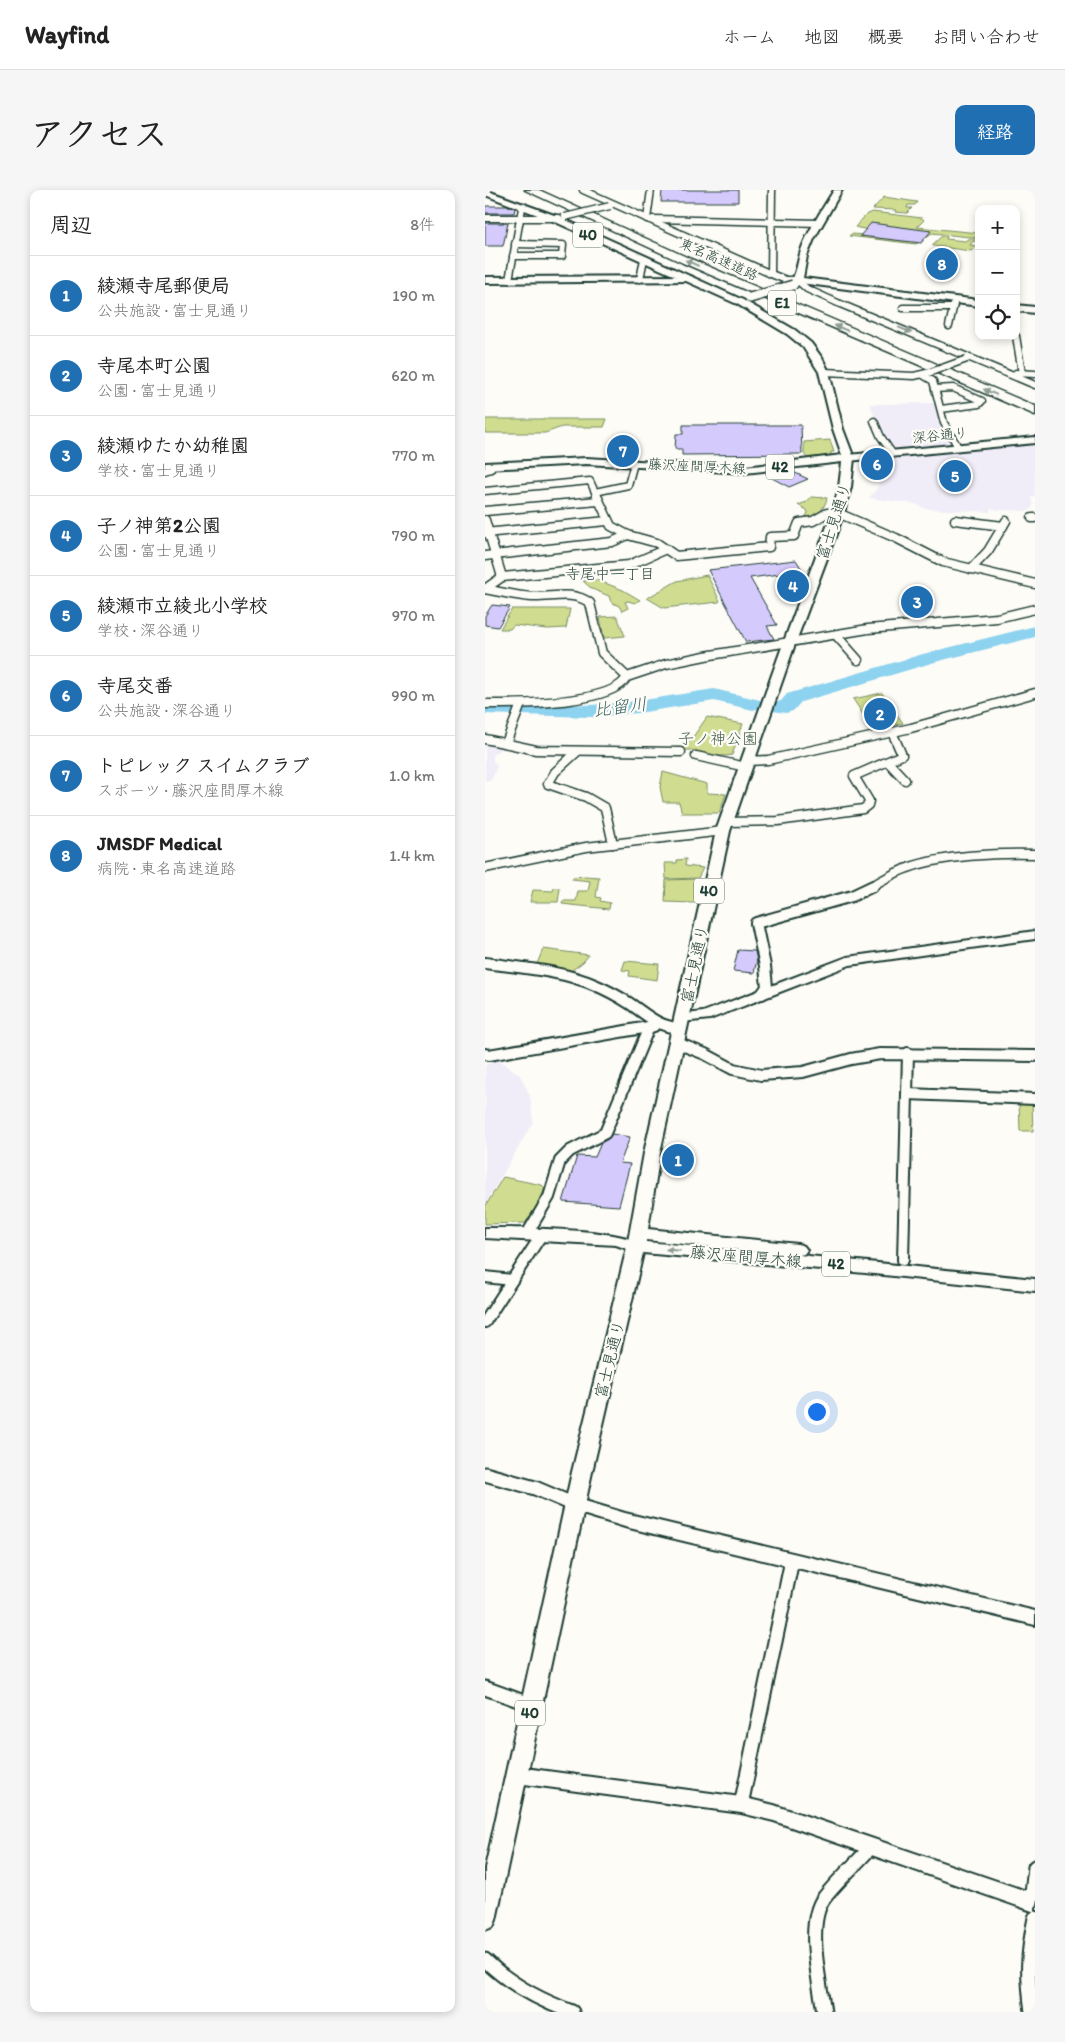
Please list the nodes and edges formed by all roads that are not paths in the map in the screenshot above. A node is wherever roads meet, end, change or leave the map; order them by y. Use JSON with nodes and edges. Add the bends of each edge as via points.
{"nodes":[{"id":1,"x":530,"y":190,"type":"edge"},
{"id":2,"x":555,"y":190,"type":"edge"},
{"id":3,"x":583,"y":190,"type":"edge"},
{"id":4,"x":651,"y":190,"type":"edge"},
{"id":5,"x":772,"y":190,"type":"edge"},
{"id":6,"x":838,"y":190,"type":"edge"},
{"id":7,"x":485,"y":192,"type":"edge"},
{"id":8,"x":612,"y":205,"type":"junction"},
{"id":9,"x":524,"y":206,"type":"junction"},
{"id":10,"x":485,"y":218,"type":"edge"},
{"id":11,"x":519,"y":218,"type":"junction"},
{"id":12,"x":553,"y":218,"type":"junction"},
{"id":13,"x":647,"y":219,"type":"junction"},
{"id":14,"x":773,"y":222,"type":"junction"},
{"id":15,"x":819,"y":223,"type":"junction"},
{"id":16,"x":515,"y":244,"type":"junction"},
{"id":17,"x":513,"y":256,"type":"junction"},
{"id":18,"x":644,"y":259,"type":"junction"},
{"id":19,"x":771,"y":274,"type":"junction"},
{"id":20,"x":640,"y":279,"type":"junction"},
{"id":21,"x":690,"y":279,"type":"junction"},
{"id":22,"x":485,"y":280,"type":"edge"},
{"id":23,"x":509,"y":280,"type":"junction"},
{"id":24,"x":795,"y":283,"type":"junction"},
{"id":25,"x":740,"y":302,"type":"junction"},
{"id":26,"x":975,"y":303,"type":"edge"},
{"id":27,"x":953,"y":304,"type":"junction"},
{"id":28,"x":903,"y":308,"type":"dead end"},
{"id":29,"x":1020,"y":308,"type":"edge"},
{"id":30,"x":1035,"y":310,"type":"edge"},
{"id":31,"x":949,"y":326,"type":"dead end"},
{"id":32,"x":1017,"y":340,"type":"edge"},
{"id":33,"x":970,"y":358,"type":"junction"},
{"id":34,"x":824,"y":372,"type":"junction"},
{"id":35,"x":1008,"y":373,"type":"junction"},
{"id":36,"x":1022,"y":373,"type":"junction"},
{"id":37,"x":1035,"y":374,"type":"edge"},
{"id":38,"x":923,"y":375,"type":"junction"},
{"id":39,"x":1035,"y":385,"type":"edge"},
{"id":40,"x":935,"y":389,"type":"junction"},
{"id":41,"x":1035,"y":397,"type":"edge"},
{"id":42,"x":941,"y":409,"type":"junction"},
{"id":43,"x":1035,"y":411,"type":"edge"},
{"id":44,"x":874,"y":421,"type":"dead end"},
{"id":45,"x":1035,"y":440,"type":"edge"},
{"id":46,"x":958,"y":447,"type":"junction"},
{"id":47,"x":891,"y":453,"type":"junction"},
{"id":48,"x":848,"y":458,"type":"junction"},
{"id":49,"x":634,"y":463,"type":"junction"},
{"id":50,"x":487,"y":468,"type":"edge"},
{"id":51,"x":485,"y":491,"type":"edge"},
{"id":52,"x":595,"y":492,"type":"junction"},
{"id":53,"x":597,"y":501,"type":"junction"},
{"id":54,"x":485,"y":511,"type":"edge"},
{"id":55,"x":838,"y":513,"type":"junction"},
{"id":56,"x":485,"y":520,"type":"edge"},
{"id":57,"x":955,"y":520,"type":"dead end"},
{"id":58,"x":607,"y":521,"type":"junction"},
{"id":59,"x":487,"y":533,"type":"edge"},
{"id":60,"x":629,"y":535,"type":"junction"},
{"id":61,"x":666,"y":549,"type":"junction"},
{"id":62,"x":496,"y":555,"type":"junction"},
{"id":63,"x":485,"y":556,"type":"edge"},
{"id":64,"x":971,"y":569,"type":"junction"},
{"id":65,"x":502,"y":577,"type":"junction"},
{"id":66,"x":1035,"y":584,"type":"edge"},
{"id":67,"x":1035,"y":609,"type":"edge"},
{"id":68,"x":836,"y":635,"type":"junction"},
{"id":69,"x":789,"y":644,"type":"junction"},
{"id":70,"x":858,"y":660,"type":"dead end"},
{"id":71,"x":627,"y":677,"type":"junction"},
{"id":72,"x":1035,"y":693,"type":"edge"},
{"id":73,"x":485,"y":704,"type":"edge"},
{"id":74,"x":519,"y":708,"type":"junction"},
{"id":75,"x":892,"y":732,"type":"junction"},
{"id":76,"x":485,"y":739,"type":"edge"},
{"id":77,"x":505,"y":743,"type":"junction"},
{"id":78,"x":578,"y":751,"type":"junction"},
{"id":79,"x":681,"y":752,"type":"dead end"},
{"id":80,"x":696,"y":756,"type":"dead end"},
{"id":81,"x":888,"y":762,"type":"junction"},
{"id":82,"x":747,"y":764,"type":"junction"},
{"id":83,"x":905,"y":780,"type":"dead end"},
{"id":84,"x":725,"y":827,"type":"junction"},
{"id":85,"x":613,"y":844,"type":"junction"},
{"id":86,"x":1035,"y":854,"type":"edge"},
{"id":87,"x":485,"y":868,"type":"edge"},
{"id":88,"x":1035,"y":935,"type":"edge"},
{"id":89,"x":485,"y":963,"type":"edge"},
{"id":90,"x":762,"y":994,"type":"junction"},
{"id":91,"x":653,"y":1026,"type":"junction"},
{"id":92,"x":680,"y":1030,"type":"junction"},
{"id":93,"x":908,"y":1053,"type":"junction"},
{"id":94,"x":485,"y":1054,"type":"edge"},
{"id":95,"x":1035,"y":1056,"type":"edge"},
{"id":96,"x":907,"y":1094,"type":"junction"},
{"id":97,"x":1035,"y":1099,"type":"edge"},
{"id":98,"x":485,"y":1233,"type":"edge"},
{"id":99,"x":534,"y":1234,"type":"junction"},
{"id":100,"x":637,"y":1240,"type":"junction"},
{"id":101,"x":903,"y":1260,"type":"junction"},
{"id":102,"x":1035,"y":1274,"type":"edge"},
{"id":103,"x":485,"y":1277,"type":"edge"},
{"id":104,"x":512,"y":1280,"type":"junction"},
{"id":105,"x":1035,"y":1285,"type":"edge"},
{"id":106,"x":485,"y":1322,"type":"edge"},
{"id":107,"x":485,"y":1474,"type":"edge"},
{"id":108,"x":575,"y":1506,"type":"junction"},
{"id":109,"x":792,"y":1560,"type":"junction"},
{"id":110,"x":1035,"y":1618,"type":"edge"},
{"id":111,"x":485,"y":1688,"type":"edge"},
{"id":112,"x":531,"y":1705,"type":"junction"},
{"id":113,"x":517,"y":1774,"type":"junction"},
{"id":114,"x":741,"y":1805,"type":"junction"},
{"id":115,"x":871,"y":1847,"type":"junction"},
{"id":116,"x":1035,"y":1867,"type":"edge"},
{"id":117,"x":1034,"y":1908,"type":"edge"},
{"id":118,"x":486,"y":1913,"type":"edge"},
{"id":119,"x":485,"y":1960,"type":"edge"},
{"id":120,"x":572,"y":2012,"type":"edge"},
{"id":121,"x":824,"y":2012,"type":"edge"},
{"id":122,"x":1032,"y":2012,"type":"edge"}],
"edges":[{"from":43,"to":1,"type":"highway","name":"東名高速道路","number":"E1","one_way":true,"via":[[704,269]]},
{"from":2,"to":41,"type":"highway","name":"東名高速道路","number":"E1"},
{"from":3,"to":8,"type":"street"},
{"from":4,"to":13,"type":"street"},
{"from":5,"to":14,"type":"street"},
{"from":6,"to":15,"type":"street"},
{"from":7,"to":9,"type":"main road","name":"富士見通り","number":"40"},
{"from":8,"to":12,"type":"street","bridge":true},
{"from":8,"to":13,"type":"street"},
{"from":9,"to":11,"type":"street"},
{"from":9,"to":12,"type":"main road","name":"富士見通り","number":"40"},
{"from":10,"to":11,"type":"street"},
{"from":11,"to":12,"type":"street"},
{"from":11,"to":16,"type":"street"},
{"from":12,"to":18,"type":"main road","name":"富士見通り","number":"40"},
{"from":13,"to":14,"type":"street"},
{"from":13,"to":19,"type":"street"},
{"from":14,"to":15,"type":"street"},
{"from":14,"to":19,"type":"street"},
{"from":15,"to":24,"type":"street","via":[[802,257],[801,276]]},
{"from":16,"to":17,"type":"street"},
{"from":16,"to":17,"type":"street","via":[[563,245],[562,256]]},
{"from":17,"to":23,"type":"street"},
{"from":18,"to":20,"type":"street"},
{"from":18,"to":21,"type":"main road","name":"富士見通り","number":"40"},
{"from":19,"to":24,"type":"street"},
{"from":20,"to":21,"type":"street"},
{"from":20,"to":23,"type":"street"},
{"from":21,"to":25,"type":"main road","name":"富士見通り","number":"40"},
{"from":22,"to":23,"type":"street"},
{"from":24,"to":25,"type":"street","bridge":true},
{"from":24,"to":27,"type":"street"},
{"from":24,"to":33,"type":"street","one_way":true},
{"from":25,"to":34,"type":"main road","name":"富士見通り","number":"40","via":[[802,341]]},
{"from":26,"to":27,"type":"street"},
{"from":27,"to":28,"type":"street"},
{"from":27,"to":31,"type":"street"},
{"from":29,"to":30,"type":"street"},
{"from":32,"to":36,"type":"street"},
{"from":33,"to":35,"type":"street"},
{"from":33,"to":38,"type":"street","bridge":true},
{"from":34,"to":38,"type":"street"},
{"from":34,"to":48,"type":"main road","name":"富士見通り","number":"40"},
{"from":35,"to":36,"type":"street"},
{"from":35,"to":39,"type":"street"},
{"from":36,"to":37,"type":"street"},
{"from":38,"to":40,"type":"street","via":[[933,381]]},
{"from":40,"to":42,"type":"street"},
{"from":40,"to":42,"type":"street","via":[[953,388],[983,401]]},
{"from":42,"to":46,"type":"street","via":[[944,423]]},
{"from":44,"to":47,"type":"street"},
{"from":45,"to":46,"type":"street","name":"深谷通り"},
{"from":46,"to":47,"type":"street","name":"深谷通り"},
{"from":47,"to":48,"type":"street","name":"深谷通り"},
{"from":48,"to":49,"type":"main road","name":"藤沢座間厚木線","number":"42","via":[[745,470]]},
{"from":48,"to":55,"type":"main road","name":"富士見通り","number":"40"},
{"from":49,"to":50,"type":"main road","name":"藤沢座間厚木線","number":"42","via":[[586,461]]},
{"from":49,"to":52,"type":"street","via":[[628,485]]},
{"from":51,"to":52,"type":"street","via":[[590,481]]},
{"from":52,"to":53,"type":"street"},
{"from":53,"to":54,"type":"street"},
{"from":53,"to":58,"type":"street"},
{"from":55,"to":61,"type":"street","via":[[827,513],[813,521],[799,523],[794,536],[770,537],[769,547],[676,556]]},
{"from":55,"to":64,"type":"street","via":[[943,562]]},
{"from":55,"to":69,"type":"main road","name":"富士見通り","number":"40"},
{"from":56,"to":59,"type":"street"},
{"from":57,"to":64,"type":"street","via":[[1005,523],[988,551]]},
{"from":58,"to":59,"type":"street"},
{"from":58,"to":60,"type":"street"},
{"from":59,"to":62,"type":"street"},
{"from":60,"to":61,"type":"street"},
{"from":60,"to":62,"type":"street","via":[[612,542]]},
{"from":61,"to":65,"type":"street","via":[[629,564]]},
{"from":62,"to":63,"type":"street"},
{"from":62,"to":65,"type":"street"},
{"from":64,"to":66,"type":"street"},
{"from":65,"to":71,"type":"street","via":[[485,589],[539,597],[569,594],[586,600],[590,604],[602,653]]},
{"from":67,"to":68,"type":"street","via":[[998,618],[877,628]]},
{"from":68,"to":69,"type":"street"},
{"from":68,"to":70,"type":"street"},
{"from":69,"to":71,"type":"street","via":[[686,660]]},
{"from":69,"to":82,"type":"main road","name":"富士見通り","number":"40"},
{"from":71,"to":74,"type":"street","via":[[613,691]]},
{"from":72,"to":75,"type":"street"},
{"from":73,"to":74,"type":"street"},
{"from":74,"to":77,"type":"street"},
{"from":75,"to":81,"type":"street","via":[[902,755]]},
{"from":75,"to":82,"type":"street"},
{"from":76,"to":77,"type":"street"},
{"from":77,"to":78,"type":"street","via":[[526,749]]},
{"from":78,"to":79,"type":"street"},
{"from":78,"to":85,"type":"street","via":[[555,772],[548,784],[586,796],[605,808]]},
{"from":80,"to":82,"type":"street"},
{"from":81,"to":83,"type":"street"},
{"from":81,"to":84,"type":"street","via":[[854,776],[869,801],[863,809]]},
{"from":82,"to":84,"type":"main road","name":"富士見通り","number":"40"},
{"from":84,"to":85,"type":"street"},
{"from":84,"to":92,"type":"main road","name":"富士見通り","number":"40"},
{"from":85,"to":87,"type":"street"},
{"from":86,"to":90,"type":"street","via":[[997,853],[907,868],[852,896],[756,923],[767,987]]},
{"from":88,"to":90,"type":"street","via":[[847,961]]},
{"from":89,"to":91,"type":"street","via":[[575,977],[625,1000]]},
{"from":90,"to":92,"type":"street","via":[[705,1016]]},
{"from":91,"to":92,"type":"street"},
{"from":91,"to":94,"type":"street"},
{"from":91,"to":99,"type":"street","via":[[605,1133],[570,1151],[560,1161]]},
{"from":92,"to":93,"type":"street","via":[[705,1054],[733,1069],[761,1075],[803,1072],[851,1059]]},
{"from":92,"to":100,"type":"main road","name":"富士見通り","number":"40","via":[[652,1153]]},
{"from":93,"to":95,"type":"street"},
{"from":93,"to":96,"type":"street"},
{"from":96,"to":97,"type":"street"},
{"from":96,"to":101,"type":"street"},
{"from":98,"to":99,"type":"street"},
{"from":99,"to":100,"type":"street"},
{"from":99,"to":104,"type":"street"},
{"from":100,"to":101,"type":"main road","name":"藤沢座間厚木線","number":"42"},
{"from":105,"to":100,"type":"main road","name":"藤沢座間厚木線","number":"42","one_way":true},
{"from":100,"to":108,"type":"main road","name":"富士見通り","number":"40"},
{"from":101,"to":102,"type":"main road","name":"藤沢座間厚木線","number":"42"},
{"from":103,"to":104,"type":"street"},
{"from":104,"to":106,"type":"street"},
{"from":107,"to":108,"type":"street","via":[[535,1488]]},
{"from":108,"to":109,"type":"street"},
{"from":108,"to":112,"type":"main road","name":"富士見通り","number":"40"},
{"from":109,"to":110,"type":"street"},
{"from":109,"to":114,"type":"street"},
{"from":111,"to":112,"type":"street"},
{"from":112,"to":113,"type":"main road","name":"富士見通り","number":"40"},
{"from":113,"to":114,"type":"street"},
{"from":113,"to":118,"type":"main road","name":"富士見通り","number":"40"},
{"from":114,"to":115,"type":"street","via":[[775,1813]]},
{"from":115,"to":117,"type":"street"},
{"from":115,"to":121,"type":"street","via":[[823,1899],[817,1913],[815,1943]]},
{"from":116,"to":117,"type":"street"},
{"from":117,"to":122,"type":"street","via":[[1027,1977]]},
{"from":119,"to":120,"type":"street","via":[[527,1993]]}]}
